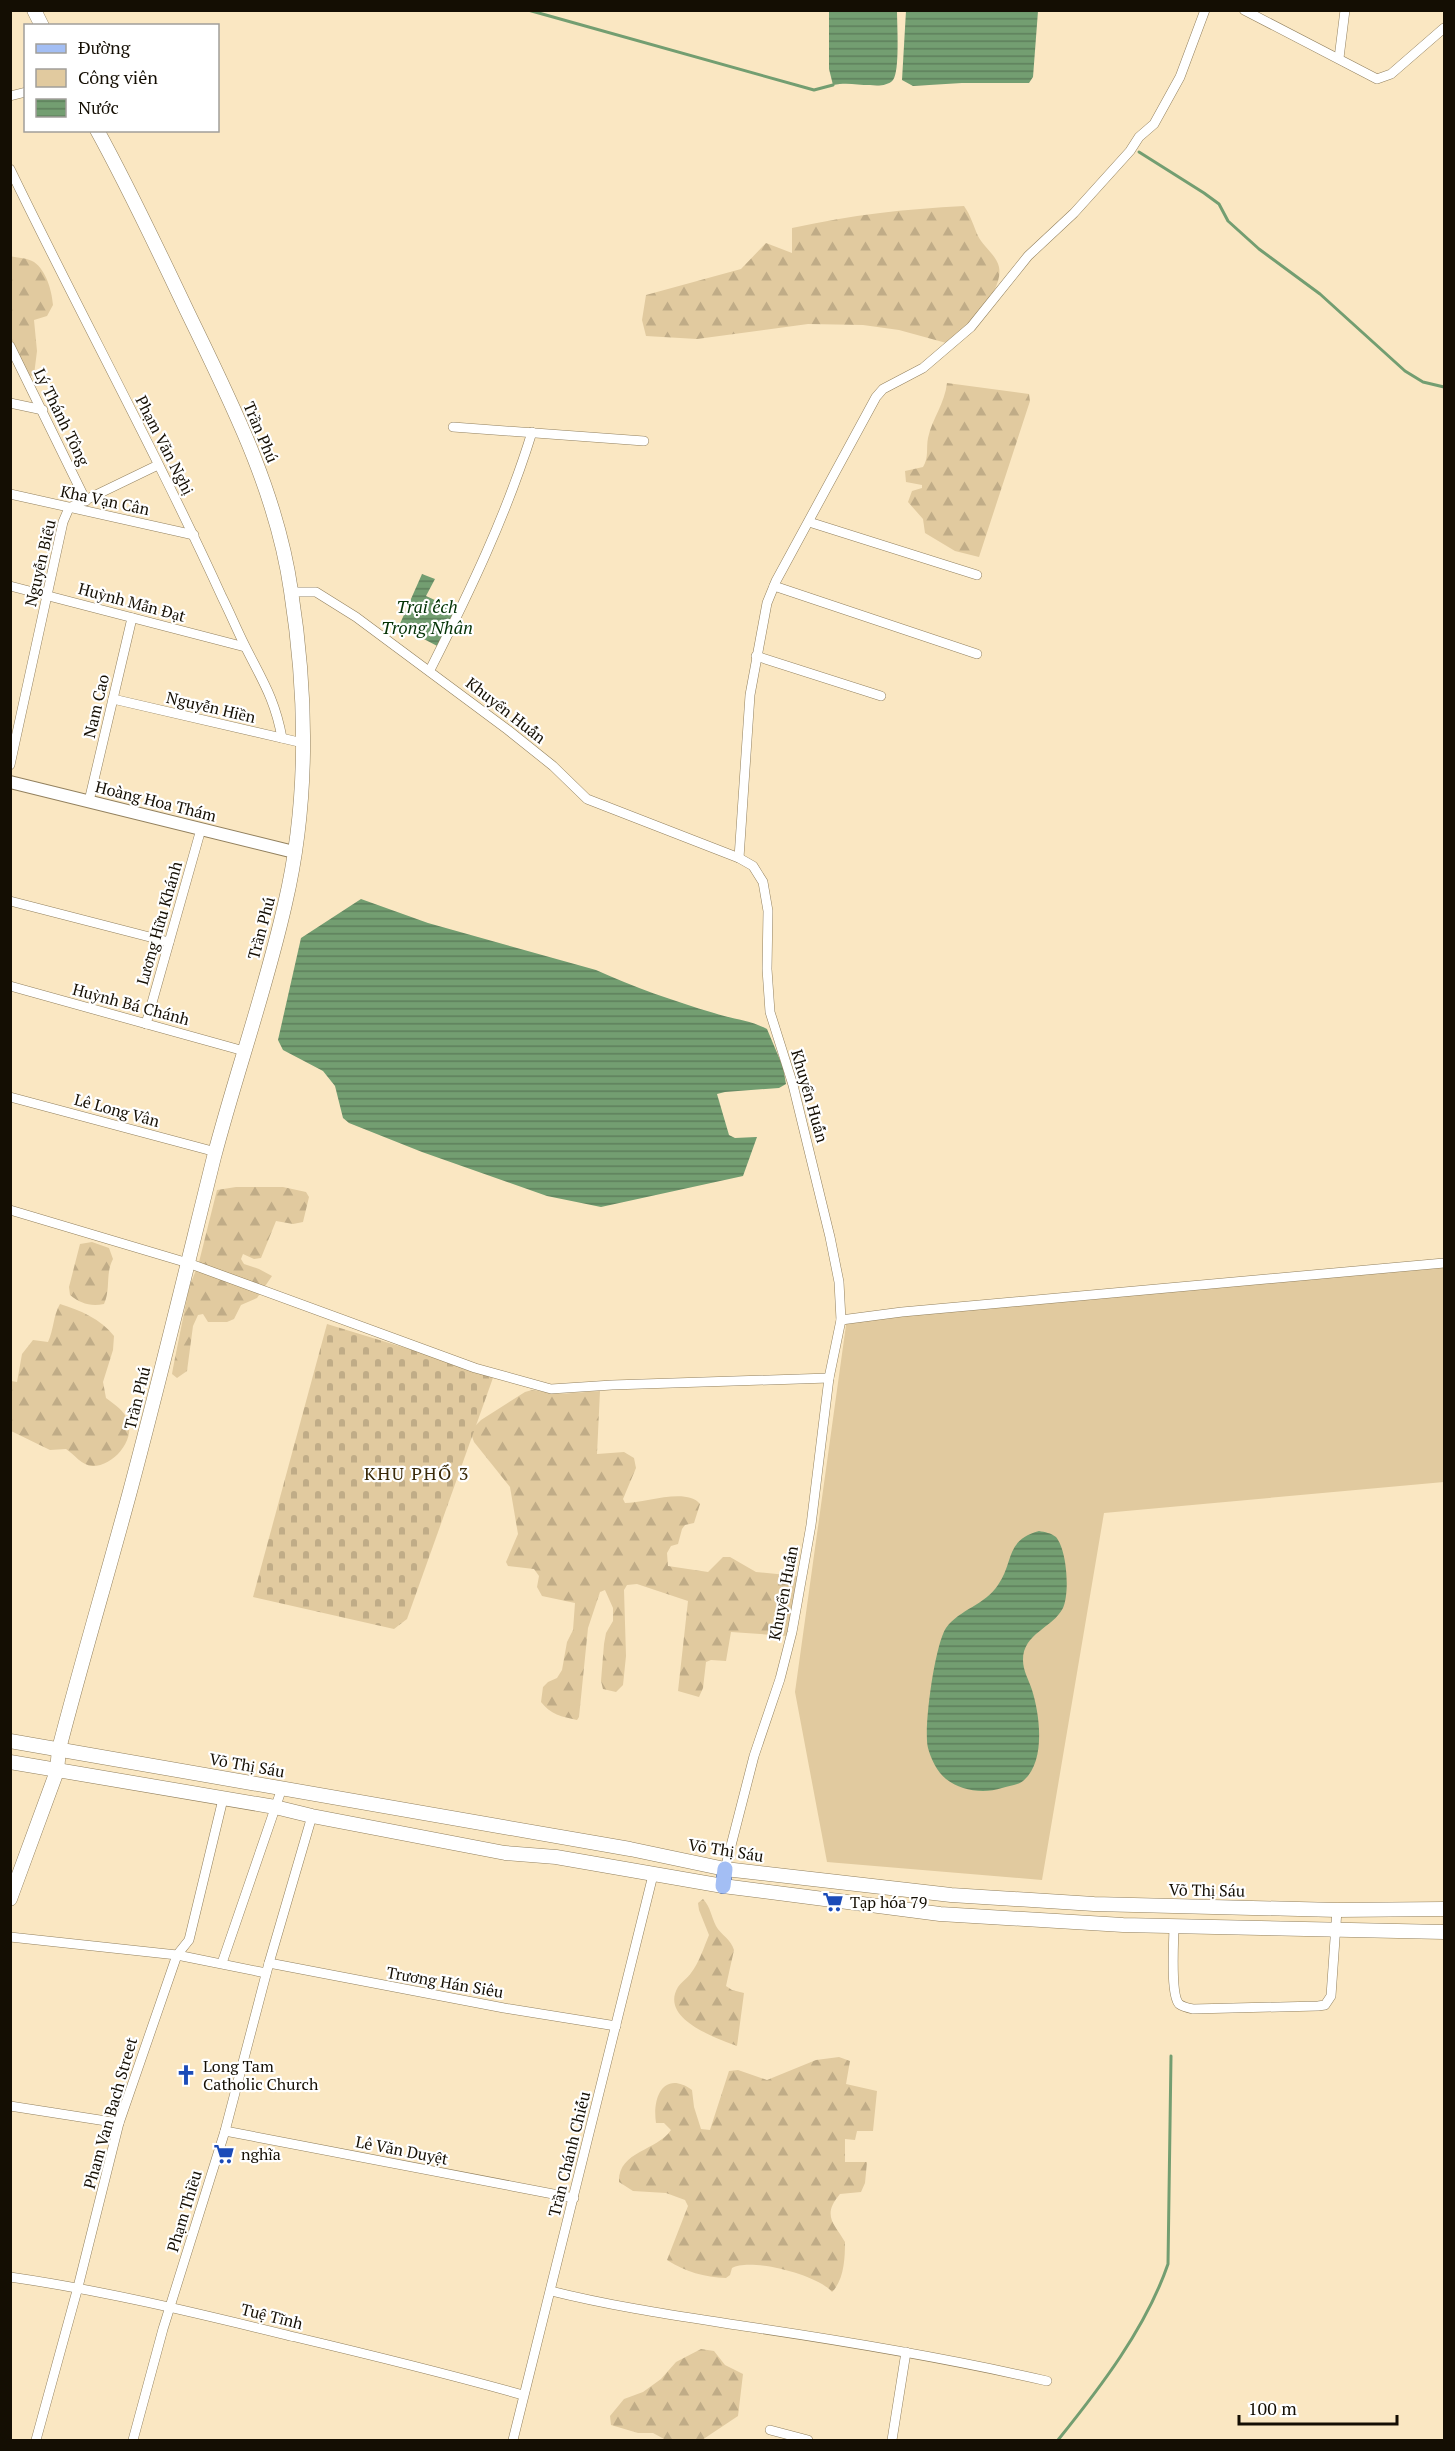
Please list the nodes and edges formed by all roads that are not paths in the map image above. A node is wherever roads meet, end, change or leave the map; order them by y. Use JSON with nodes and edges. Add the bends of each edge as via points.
{"nodes":[{"id":1,"x":34,"y":10,"type":"edge"},
{"id":2,"x":1205,"y":10,"type":"edge"},
{"id":3,"x":1345,"y":10,"type":"edge"},
{"id":4,"x":1245,"y":11,"type":"edge"},
{"id":5,"x":41,"y":24,"type":"edge"},
{"id":6,"x":1444,"y":28,"type":"edge"},
{"id":7,"x":1339,"y":58,"type":"junction"},
{"id":8,"x":98,"y":132,"type":"edge"},
{"id":9,"x":10,"y":169,"type":"edge"},
{"id":10,"x":10,"y":346,"type":"edge"},
{"id":11,"x":10,"y":403,"type":"edge"},
{"id":12,"x":43,"y":410,"type":"junction"},
{"id":13,"x":453,"y":426,"type":"dead end"},
{"id":14,"x":532,"y":432,"type":"junction"},
{"id":15,"x":644,"y":441,"type":"dead end"},
{"id":16,"x":158,"y":465,"type":"junction"},
{"id":17,"x":10,"y":494,"type":"edge"},
{"id":18,"x":87,"y":501,"type":"junction"},
{"id":19,"x":69,"y":508,"type":"junction"},
{"id":20,"x":809,"y":522,"type":"junction"},
{"id":21,"x":194,"y":535,"type":"junction"},
{"id":22,"x":977,"y":575,"type":"dead end"},
{"id":23,"x":10,"y":586,"type":"edge"},
{"id":24,"x":774,"y":586,"type":"junction"},
{"id":25,"x":292,"y":592,"type":"junction"},
{"id":26,"x":47,"y":596,"type":"junction"},
{"id":27,"x":132,"y":618,"type":"junction"},
{"id":28,"x":245,"y":647,"type":"junction"},
{"id":29,"x":977,"y":654,"type":"dead end"},
{"id":30,"x":756,"y":656,"type":"junction"},
{"id":31,"x":430,"y":670,"type":"junction"},
{"id":32,"x":881,"y":696,"type":"dead end"},
{"id":33,"x":113,"y":699,"type":"junction"},
{"id":34,"x":282,"y":738,"type":"junction"},
{"id":35,"x":303,"y":743,"type":"junction"},
{"id":36,"x":10,"y":765,"type":"edge"},
{"id":37,"x":10,"y":782,"type":"edge"},
{"id":38,"x":89,"y":801,"type":"junction"},
{"id":39,"x":201,"y":829,"type":"junction"},
{"id":40,"x":294,"y":852,"type":"junction"},
{"id":41,"x":739,"y":858,"type":"junction"},
{"id":42,"x":10,"y":901,"type":"edge"},
{"id":43,"x":169,"y":942,"type":"junction"},
{"id":44,"x":10,"y":986,"type":"edge"},
{"id":45,"x":146,"y":1024,"type":"junction"},
{"id":46,"x":244,"y":1051,"type":"junction"},
{"id":47,"x":10,"y":1097,"type":"edge"},
{"id":48,"x":216,"y":1152,"type":"junction"},
{"id":49,"x":10,"y":1210,"type":"edge"},
{"id":50,"x":188,"y":1263,"type":"junction"},
{"id":51,"x":1444,"y":1263,"type":"edge"},
{"id":52,"x":841,"y":1320,"type":"junction"},
{"id":53,"x":829,"y":1378,"type":"junction"},
{"id":54,"x":10,"y":1740,"type":"edge"},
{"id":55,"x":59,"y":1749,"type":"junction"},
{"id":56,"x":10,"y":1762,"type":"edge"},
{"id":57,"x":57,"y":1771,"type":"junction"},
{"id":58,"x":282,"y":1788,"type":"junction"},
{"id":59,"x":223,"y":1799,"type":"junction"},
{"id":60,"x":275,"y":1807,"type":"junction"},
{"id":61,"x":312,"y":1816,"type":"junction"},
{"id":62,"x":725,"y":1869,"type":"junction"},
{"id":63,"x":653,"y":1875,"type":"junction"},
{"id":64,"x":723,"y":1886,"type":"junction"},
{"id":65,"x":10,"y":1899,"type":"edge"},
{"id":66,"x":1444,"y":1909,"type":"edge"},
{"id":67,"x":1337,"y":1910,"type":"junction"},
{"id":68,"x":1174,"y":1925,"type":"junction"},
{"id":69,"x":1336,"y":1929,"type":"junction"},
{"id":70,"x":1444,"y":1932,"type":"edge"},
{"id":71,"x":10,"y":1937,"type":"edge"},
{"id":72,"x":177,"y":1955,"type":"junction"},
{"id":73,"x":222,"y":1963,"type":"junction"},
{"id":74,"x":267,"y":1968,"type":"junction"},
{"id":75,"x":616,"y":2026,"type":"junction"},
{"id":76,"x":10,"y":2106,"type":"edge"},
{"id":77,"x":119,"y":2123,"type":"junction"},
{"id":78,"x":225,"y":2131,"type":"junction"},
{"id":79,"x":574,"y":2198,"type":"junction"},
{"id":80,"x":10,"y":2277,"type":"edge"},
{"id":81,"x":78,"y":2287,"type":"junction"},
{"id":82,"x":551,"y":2291,"type":"junction"},
{"id":83,"x":171,"y":2307,"type":"junction"},
{"id":84,"x":906,"y":2352,"type":"junction"},
{"id":85,"x":1047,"y":2381,"type":"dead end"},
{"id":86,"x":524,"y":2395,"type":"junction"},
{"id":87,"x":770,"y":2430,"type":"dead end"},
{"id":88,"x":36,"y":2440,"type":"edge"},
{"id":89,"x":133,"y":2440,"type":"edge"},
{"id":90,"x":513,"y":2440,"type":"edge"},
{"id":91,"x":808,"y":2440,"type":"edge"},
{"id":92,"x":892,"y":2440,"type":"edge"}],
"edges":[{"from":1,"to":5,"type":"main road"},
{"from":2,"to":20,"type":"street","via":[[1180,77],[1157,120],[1074,213],[1028,256],[971,327],[923,368],[876,397]]},
{"from":3,"to":7,"type":"street"},
{"from":4,"to":7,"type":"street"},
{"from":6,"to":7,"type":"street","via":[[1386,78],[1377,79]]},
{"from":8,"to":25,"type":"main road","name":"Trần Phú","via":[[197,331],[257,464]]},
{"from":9,"to":16,"type":"street","name":"Phạm Văn Nghị"},
{"from":10,"to":12,"type":"street","name":"Lý Thánh Tông"},
{"from":11,"to":12,"type":"street"},
{"from":12,"to":18,"type":"street","name":"Lý Thánh Tông"},
{"from":13,"to":14,"type":"street"},
{"from":14,"to":15,"type":"street"},
{"from":14,"to":31,"type":"street","via":[[516,484]]},
{"from":16,"to":18,"type":"street"},
{"from":16,"to":21,"type":"street","name":"Phạm Văn Nghị"},
{"from":17,"to":19,"type":"street","name":"Kha Vạn Cân"},
{"from":18,"to":19,"type":"street"},
{"from":19,"to":21,"type":"street","name":"Kha Vạn Cân"},
{"from":19,"to":26,"type":"street","name":"Nguyễn Biểu"},
{"from":20,"to":22,"type":"street"},
{"from":20,"to":24,"type":"street"},
{"from":21,"to":28,"type":"street","name":"Phạm Văn Nghị"},
{"from":23,"to":26,"type":"street","name":"Huỳnh Mẫn Đạt"},
{"from":24,"to":29,"type":"street"},
{"from":24,"to":30,"type":"street"},
{"from":25,"to":31,"type":"street","name":"Khuyển Huấn","via":[[321,594]]},
{"from":25,"to":35,"type":"main road","name":"Trần Phú"},
{"from":26,"to":27,"type":"street","name":"Huỳnh Mẫn Đạt"},
{"from":26,"to":36,"type":"street","name":"Nguyễn Biểu"},
{"from":27,"to":28,"type":"street","name":"Huỳnh Mẫn Đạt"},
{"from":27,"to":33,"type":"street","name":"Nam Cao"},
{"from":28,"to":34,"type":"street","name":"Phạm Văn Nghị","via":[[270,694]]},
{"from":30,"to":32,"type":"street"},
{"from":30,"to":41,"type":"street","via":[[744,760]]},
{"from":31,"to":41,"type":"street","name":"Khuyển Huấn","via":[[553,766],[586,799]]},
{"from":33,"to":34,"type":"street","name":"Nguyễn Hiền"},
{"from":33,"to":38,"type":"street","name":"Nam Cao"},
{"from":34,"to":35,"type":"street","name":"Nguyễn Hiền"},
{"from":35,"to":40,"type":"main road","name":"Trần Phú"},
{"from":37,"to":38,"type":"street","name":"Hoàng Hoa Thám"},
{"from":38,"to":39,"type":"street","name":"Hoàng Hoa Thám"},
{"from":39,"to":40,"type":"street","name":"Hoàng Hoa Thám"},
{"from":39,"to":43,"type":"street","name":"Lương Hữu Khánh"},
{"from":40,"to":46,"type":"main road","name":"Trần Phú","via":[[284,908]]},
{"from":41,"to":52,"type":"street","name":"Khuyển Huấn","via":[[757,870],[765,890],[770,1012],[793,1085],[830,1237],[839,1282]]},
{"from":42,"to":43,"type":"street"},
{"from":43,"to":45,"type":"street","name":"Lương Hữu Khánh"},
{"from":44,"to":45,"type":"street","name":"Huỳnh Bá Chánh"},
{"from":45,"to":46,"type":"street","name":"Huỳnh Bá Chánh"},
{"from":46,"to":48,"type":"main road","name":"Trần Phú"},
{"from":47,"to":48,"type":"street","name":"Lê Long Vân"},
{"from":48,"to":50,"type":"main road","name":"Trần Phú"},
{"from":49,"to":50,"type":"street"},
{"from":50,"to":53,"type":"street","via":[[475,1368],[550,1389]]},
{"from":50,"to":55,"type":"main road","name":"Trần Phú"},
{"from":51,"to":52,"type":"street"},
{"from":52,"to":53,"type":"street","name":"Khuyển Huấn"},
{"from":53,"to":62,"type":"street","name":"Khuyển Huấn","via":[[811,1525],[792,1632]]},
{"from":54,"to":55,"type":"main road","name":"Võ Thị Sáu"},
{"from":55,"to":57,"type":"main road","name":"Trần Phú"},
{"from":55,"to":58,"type":"main road","name":"Võ Thị Sáu"},
{"from":56,"to":57,"type":"main road"},
{"from":57,"to":59,"type":"main road"},
{"from":57,"to":65,"type":"main road","name":"Trần Phú"},
{"from":58,"to":60,"type":"street"},
{"from":58,"to":62,"type":"main road","name":"Võ Thị Sáu"},
{"from":59,"to":60,"type":"main road"},
{"from":59,"to":72,"type":"street","name":"Pham Van Bach Street","via":[[189,1940]]},
{"from":60,"to":61,"type":"main road"},
{"from":60,"to":73,"type":"street"},
{"from":61,"to":63,"type":"main road","via":[[506,1853],[556,1857]]},
{"from":61,"to":74,"type":"street","name":"Phạm Thiều"},
{"from":62,"to":64,"type":"main road"},
{"from":62,"to":67,"type":"main road","name":"Võ Thị Sáu","via":[[951,1895],[1094,1904]]},
{"from":63,"to":64,"type":"main road"},
{"from":63,"to":75,"type":"street","name":"Trần Chánh Chiếu"},
{"from":64,"to":68,"type":"main road","via":[[940,1914]]},
{"from":66,"to":67,"type":"main road","name":"Võ Thị Sáu"},
{"from":67,"to":69,"type":"street"},
{"from":68,"to":69,"type":"main road"},
{"from":68,"to":69,"type":"street","via":[[1175,1993],[1179,2004],[1193,2009],[1325,2005],[1331,1996]]},
{"from":69,"to":70,"type":"main road"},
{"from":71,"to":72,"type":"street","name":"Trương Hán Siêu"},
{"from":72,"to":73,"type":"street","name":"Trương Hán Siêu"},
{"from":72,"to":77,"type":"street","name":"Pham Van Bach Street"},
{"from":73,"to":74,"type":"street","name":"Trương Hán Siêu"},
{"from":74,"to":75,"type":"street","name":"Trương Hán Siêu"},
{"from":74,"to":78,"type":"street","name":"Phạm Thiều"},
{"from":75,"to":79,"type":"street","name":"Trần Chánh Chiếu"},
{"from":76,"to":77,"type":"street"},
{"from":77,"to":81,"type":"street","name":"Pham Van Bach Street"},
{"from":78,"to":79,"type":"street","name":"Lê Văn Duyệt"},
{"from":78,"to":83,"type":"street","name":"Phạm Thiều"},
{"from":79,"to":82,"type":"street","name":"Trần Chánh Chiếu"},
{"from":80,"to":81,"type":"street","name":"Tuệ Tĩnh"},
{"from":81,"to":83,"type":"street","name":"Tuệ Tĩnh"},
{"from":81,"to":88,"type":"street","name":"Pham Van Bach Street"},
{"from":82,"to":84,"type":"street","via":[[665,2315]]},
{"from":82,"to":86,"type":"street","name":"Trần Chánh Chiếu"},
{"from":83,"to":86,"type":"street","name":"Tuệ Tĩnh"},
{"from":83,"to":89,"type":"street","name":"Phạm Thiều"},
{"from":84,"to":85,"type":"street"},
{"from":84,"to":92,"type":"street"},
{"from":86,"to":90,"type":"street","name":"Trần Chánh Chiếu"},
{"from":87,"to":91,"type":"street"}]}
